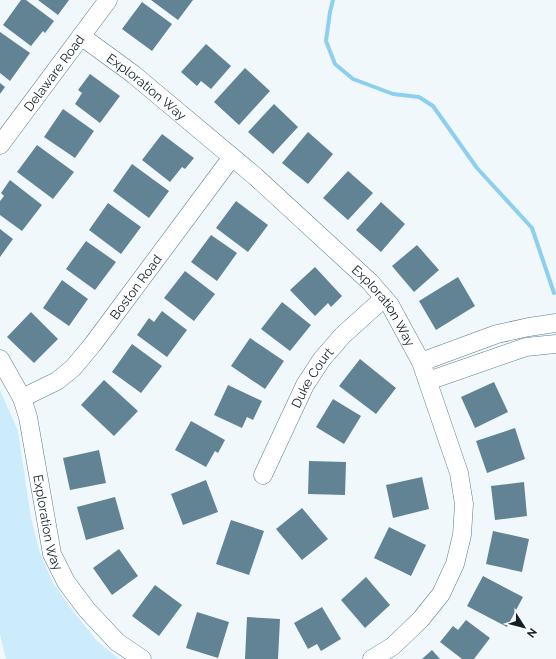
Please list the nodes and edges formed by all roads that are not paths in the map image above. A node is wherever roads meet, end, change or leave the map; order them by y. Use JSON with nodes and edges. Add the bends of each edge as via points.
{"nodes":[{"id":1,"x":108,"y":0,"type":"edge"},
{"id":2,"x":81,"y":36,"type":"junction"},
{"id":3,"x":0,"y":145,"type":"edge"},
{"id":4,"x":232,"y":157,"type":"junction"},
{"id":5,"x":384,"y":298,"type":"junction"},
{"id":6,"x":556,"y":324,"type":"edge"},
{"id":7,"x":556,"y":344,"type":"edge"},
{"id":8,"x":0,"y":359,"type":"edge"},
{"id":9,"x":421,"y":362,"type":"junction"},
{"id":10,"x":428,"y":381,"type":"junction"},
{"id":11,"x":22,"y":398,"type":"junction"},
{"id":12,"x":263,"y":475,"type":"dead end"},
{"id":13,"x":142,"y":659,"type":"edge"},
{"id":14,"x":372,"y":659,"type":"edge"}],
"edges":[{"from":1,"to":2,"type":"street","name":"Delaware Road"},
{"from":2,"to":3,"type":"street","name":"Delaware Road"},
{"from":2,"to":4,"type":"street","name":"Exploration Way","via":[[133,74]]},
{"from":4,"to":5,"type":"street","name":"Exploration Way","via":[[370,282]]},
{"from":4,"to":11,"type":"street","name":"Boston Road","via":[[73,368],[57,381]]},
{"from":5,"to":9,"type":"street","name":"Exploration Way"},
{"from":5,"to":12,"type":"street","name":"Duke Court","via":[[343,335],[322,359],[305,385]]},
{"from":6,"to":9,"type":"street","via":[[498,334]]},
{"from":7,"to":10,"type":"street","via":[[526,347]]},
{"from":8,"to":11,"type":"street","name":"Exploration Way"},
{"from":9,"to":10,"type":"street","name":"Exploration Way"},
{"from":10,"to":14,"type":"street","name":"Exploration Way","via":[[459,472],[464,504],[462,535],[455,564],[441,594],[421,619],[393,646]]},
{"from":11,"to":13,"type":"street","name":"Exploration Way","via":[[28,417],[52,554],[66,582],[87,610],[116,642]]}]}
